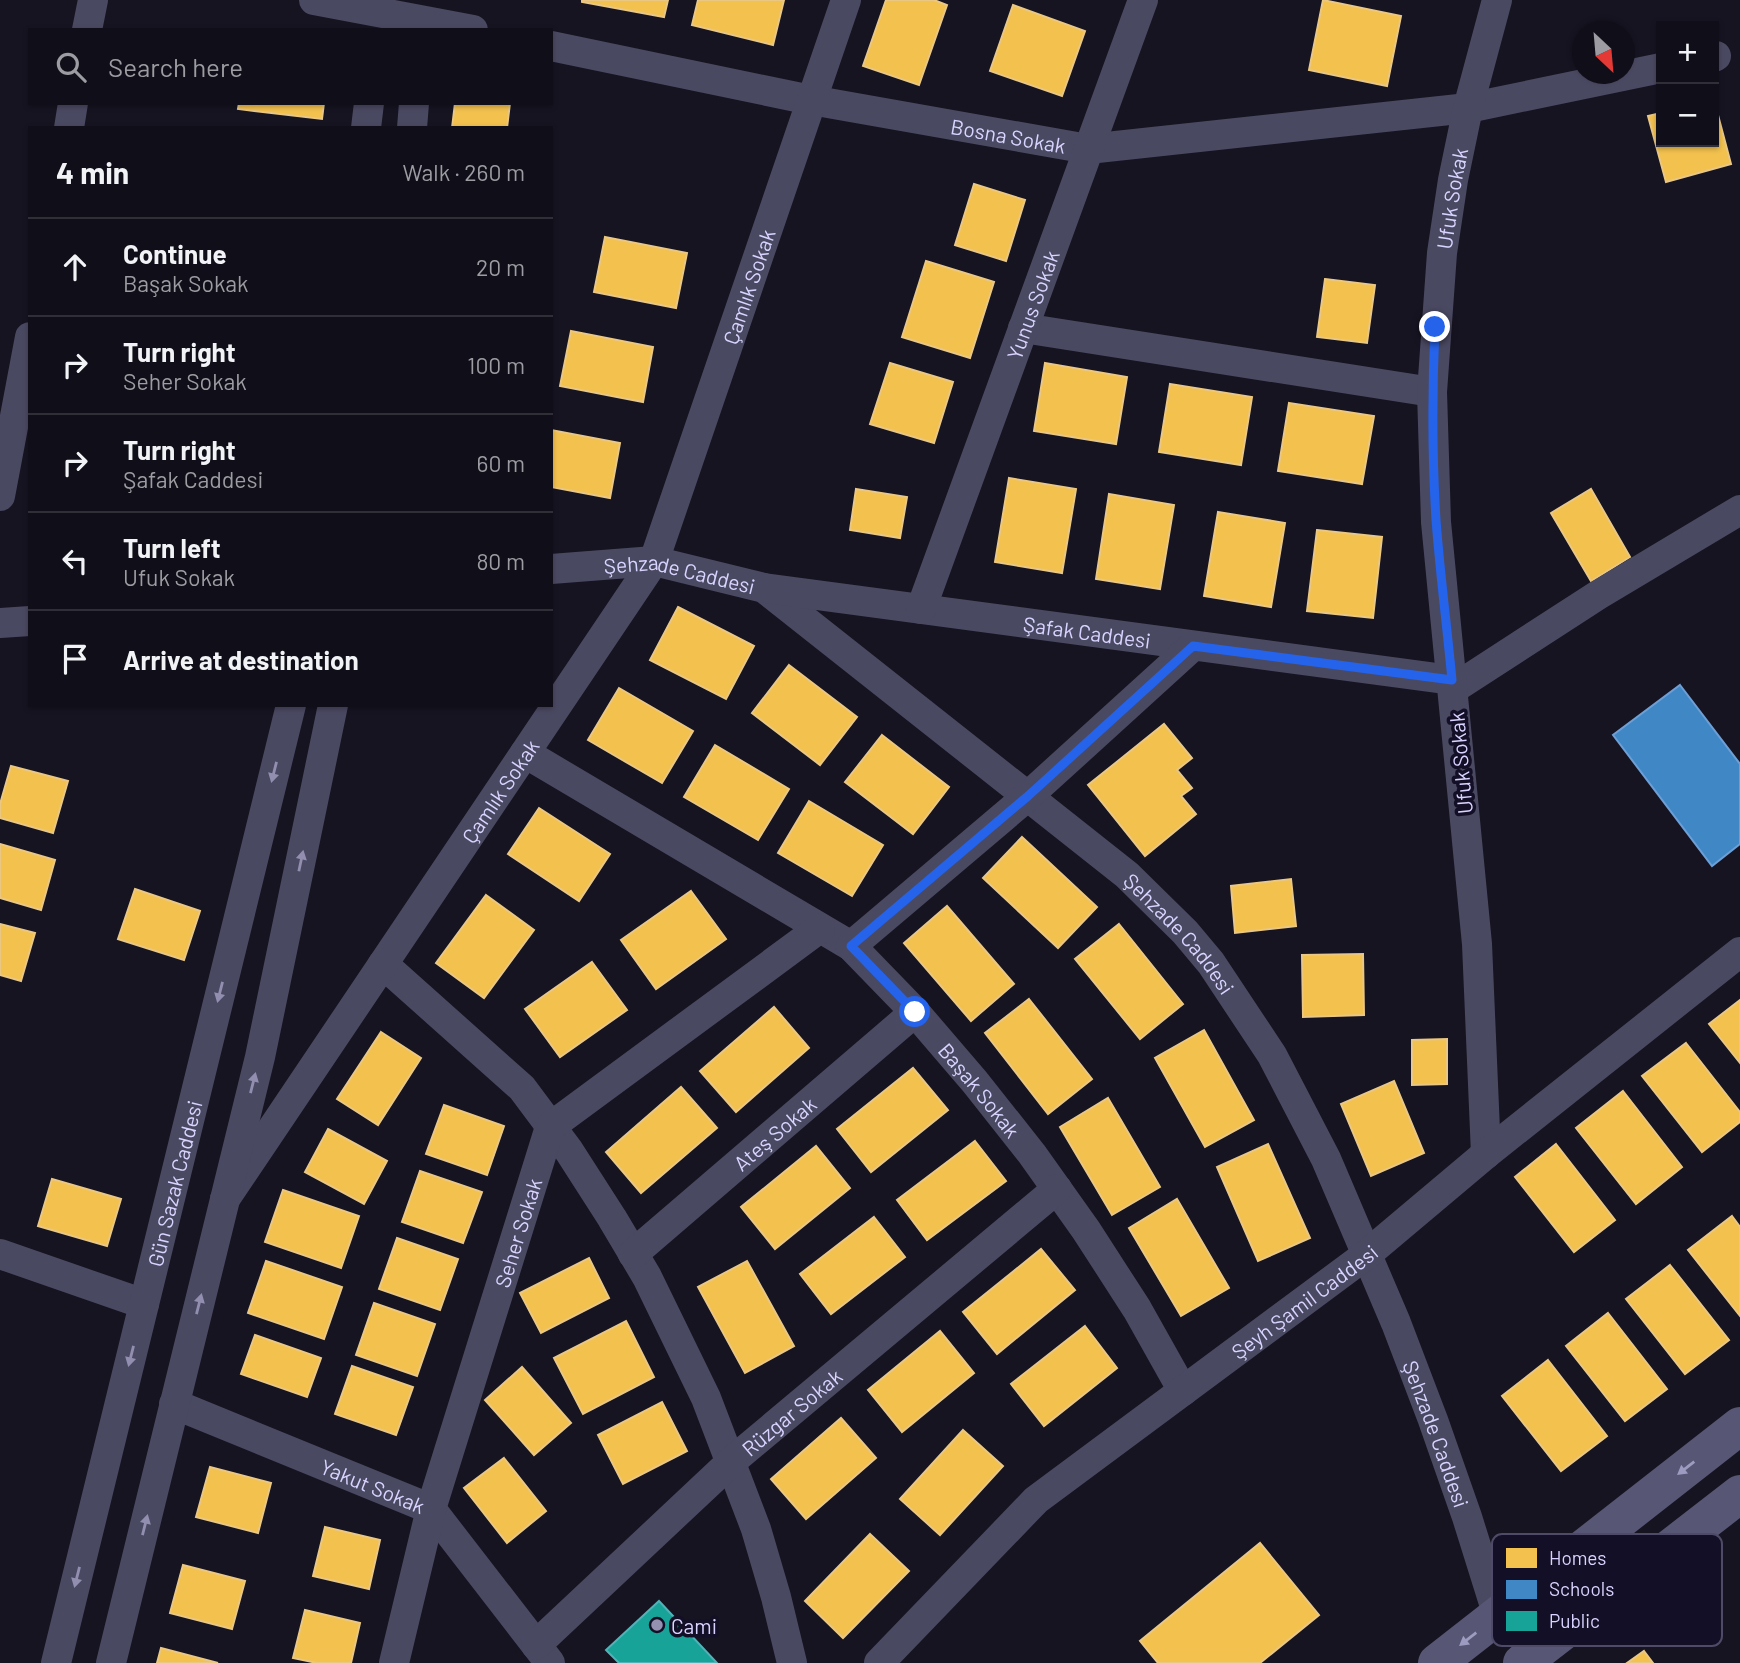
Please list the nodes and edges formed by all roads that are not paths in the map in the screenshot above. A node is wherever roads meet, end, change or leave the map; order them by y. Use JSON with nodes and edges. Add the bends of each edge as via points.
{"nodes":[{"id":1,"x":93,"y":0,"type":"edge"},
{"id":2,"x":314,"y":0,"type":"edge"},
{"id":3,"x":846,"y":0,"type":"edge"},
{"id":4,"x":1143,"y":0,"type":"edge"},
{"id":5,"x":1497,"y":0,"type":"edge"},
{"id":6,"x":378,"y":14,"type":"edge"},
{"id":7,"x":425,"y":16,"type":"edge"},
{"id":8,"x":87,"y":28,"type":"edge"},
{"id":9,"x":466,"y":28,"type":"edge"},
{"id":10,"x":553,"y":46,"type":"edge"},
{"id":11,"x":1656,"y":69,"type":"edge"},
{"id":12,"x":811,"y":100,"type":"junction"},
{"id":13,"x":73,"y":105,"type":"edge"},
{"id":14,"x":369,"y":105,"type":"edge"},
{"id":15,"x":414,"y":105,"type":"edge"},
{"id":16,"x":1468,"y":108,"type":"junction"},
{"id":17,"x":69,"y":126,"type":"edge"},
{"id":18,"x":366,"y":126,"type":"edge"},
{"id":19,"x":412,"y":126,"type":"edge"},
{"id":20,"x":1088,"y":149,"type":"junction"},
{"id":21,"x":1023,"y":328,"type":"junction"},
{"id":22,"x":28,"y":348,"type":"edge"},
{"id":23,"x":1432,"y":392,"type":"junction"},
{"id":24,"x":0,"y":496,"type":"edge"},
{"id":25,"x":1740,"y":510,"type":"edge"},
{"id":26,"x":654,"y":561,"type":"junction"},
{"id":27,"x":553,"y":569,"type":"edge"},
{"id":28,"x":764,"y":587,"type":"junction"},
{"id":29,"x":921,"y":609,"type":"junction"},
{"id":30,"x":28,"y":621,"type":"edge"},
{"id":31,"x":0,"y":623,"type":"edge"},
{"id":32,"x":1193,"y":646,"type":"junction"},
{"id":33,"x":1452,"y":684,"type":"junction"},
{"id":34,"x":291,"y":707,"type":"edge"},
{"id":35,"x":333,"y":707,"type":"edge"},
{"id":36,"x":525,"y":753,"type":"junction"},
{"id":37,"x":1028,"y":796,"type":"junction"},
{"id":38,"x":820,"y":928,"type":"junction"},
{"id":39,"x":851,"y":946,"type":"junction"},
{"id":40,"x":1740,"y":952,"type":"edge"},
{"id":41,"x":383,"y":964,"type":"junction"},
{"id":42,"x":915,"y":1012,"type":"junction"},
{"id":43,"x":550,"y":1126,"type":"junction"},
{"id":44,"x":1486,"y":1154,"type":"junction"},
{"id":45,"x":1057,"y":1189,"type":"junction"},
{"id":46,"x":225,"y":1199,"type":"junction"},
{"id":47,"x":0,"y":1254,"type":"edge"},
{"id":48,"x":633,"y":1254,"type":"junction"},
{"id":49,"x":1366,"y":1255,"type":"junction"},
{"id":50,"x":144,"y":1304,"type":"junction"},
{"id":51,"x":1183,"y":1391,"type":"junction"},
{"id":52,"x":174,"y":1404,"type":"junction"},
{"id":53,"x":1740,"y":1426,"type":"edge"},
{"id":54,"x":732,"y":1461,"type":"junction"},
{"id":55,"x":1740,"y":1494,"type":"edge"},
{"id":56,"x":431,"y":1509,"type":"junction"},
{"id":57,"x":1602,"y":1534,"type":"edge"},
{"id":58,"x":1688,"y":1534,"type":"edge"},
{"id":59,"x":1492,"y":1600,"type":"edge"},
{"id":60,"x":1492,"y":1620,"type":"edge"},
{"id":61,"x":1544,"y":1646,"type":"edge"},
{"id":62,"x":543,"y":1654,"type":"edge"},
{"id":63,"x":56,"y":1663,"type":"edge"},
{"id":64,"x":111,"y":1663,"type":"edge"},
{"id":65,"x":394,"y":1663,"type":"edge"},
{"id":66,"x":792,"y":1663,"type":"edge"},
{"id":67,"x":879,"y":1663,"type":"edge"},
{"id":68,"x":1437,"y":1663,"type":"edge"},
{"id":69,"x":1522,"y":1663,"type":"edge"}],
"edges":[{"from":1,"to":8,"type":"street"},
{"from":2,"to":6,"type":"street"},
{"from":3,"to":12,"type":"street","name":"Çamlık Sokak"},
{"from":4,"to":20,"type":"street","name":"Yunus Sokak"},
{"from":5,"to":16,"type":"street","name":"Ufuk Sokak"},
{"from":6,"to":7,"type":"street"},
{"from":7,"to":9,"type":"street"},
{"from":10,"to":12,"type":"street","name":"Bosna Sokak"},
{"from":11,"to":16,"type":"street","name":"Bosna Sokak"},
{"from":12,"to":20,"type":"street","name":"Bosna Sokak"},
{"from":12,"to":26,"type":"street","name":"Çamlık Sokak"},
{"from":13,"to":17,"type":"street"},
{"from":14,"to":18,"type":"street"},
{"from":15,"to":19,"type":"street"},
{"from":16,"to":20,"type":"street","name":"Bosna Sokak"},
{"from":16,"to":23,"type":"street","name":"Ufuk Sokak","via":[[1442,253]]},
{"from":20,"to":21,"type":"street","name":"Yunus Sokak"},
{"from":21,"to":23,"type":"street"},
{"from":21,"to":29,"type":"street","name":"Yunus Sokak"},
{"from":22,"to":24,"type":"street"},
{"from":23,"to":33,"type":"street","name":"Ufuk Sokak","via":[[1436,522]]},
{"from":25,"to":33,"type":"street"},
{"from":26,"to":27,"type":"street","name":"Şehzade Caddesi"},
{"from":26,"to":28,"type":"street","name":"Şehzade Caddesi"},
{"from":26,"to":36,"type":"street","name":"Çamlık Sokak"},
{"from":28,"to":29,"type":"street","name":"Şafak Caddesi"},
{"from":28,"to":37,"type":"street","name":"Şehzade Caddesi"},
{"from":29,"to":32,"type":"street","name":"Şafak Caddesi"},
{"from":30,"to":31,"type":"street"},
{"from":32,"to":33,"type":"street","name":"Şafak Caddesi"},
{"from":32,"to":37,"type":"street"},
{"from":33,"to":44,"type":"street","name":"Ufuk Sokak","via":[[1477,944]]},
{"from":34,"to":50,"type":"street","name":"Gün Sazak Caddesi","one_way":true},
{"from":46,"to":35,"type":"street","one_way":true,"via":[[260,1057]]},
{"from":36,"to":38,"type":"street","name":"Başak Sokak"},
{"from":36,"to":41,"type":"street","name":"Çamlık Sokak"},
{"from":37,"to":39,"type":"street"},
{"from":37,"to":49,"type":"street","name":"Şehzade Caddesi","via":[[1127,874],[1211,963],[1265,1043],[1298,1103]]},
{"from":38,"to":39,"type":"street","name":"Başak Sokak"},
{"from":38,"to":43,"type":"street"},
{"from":39,"to":42,"type":"street","name":"Başak Sokak"},
{"from":40,"to":44,"type":"street","name":"Şeyh Şamil Caddesi"},
{"from":41,"to":43,"type":"street","via":[[522,1088]]},
{"from":41,"to":46,"type":"street","name":"Çamlık Sokak"},
{"from":42,"to":45,"type":"street","name":"Başak Sokak"},
{"from":42,"to":48,"type":"street","name":"Ateş Sokak"},
{"from":43,"to":48,"type":"street"},
{"from":43,"to":56,"type":"street","name":"Seher Sokak"},
{"from":44,"to":49,"type":"street","name":"Şeyh Şamil Caddesi"},
{"from":45,"to":51,"type":"street","name":"Başak Sokak","via":[[1137,1309]]},
{"from":45,"to":54,"type":"street","name":"Rüzgar Sokak"},
{"from":52,"to":46,"type":"street","one_way":true},
{"from":47,"to":50,"type":"street"},
{"from":48,"to":54,"type":"street","via":[[678,1337]]},
{"from":49,"to":51,"type":"street","name":"Şeyh Şamil Caddesi"},
{"from":49,"to":59,"type":"street","name":"Şehzade Caddesi","via":[[1433,1420]]},
{"from":50,"to":63,"type":"street","name":"Gün Sazak Caddesi","one_way":true},
{"from":51,"to":67,"type":"street","name":"Şeyh Şamil Caddesi","via":[[1036,1500]]},
{"from":52,"to":56,"type":"street","name":"Yakut Sokak"},
{"from":64,"to":52,"type":"street","one_way":true},
{"from":53,"to":57,"type":"main road","one_way":true},
{"from":54,"to":62,"type":"street","name":"Rüzgar Sokak"},
{"from":54,"to":66,"type":"street","via":[[773,1586]]},
{"from":55,"to":58,"type":"main road"},
{"from":56,"to":62,"type":"street","name":"Yakut Sokak"},
{"from":56,"to":65,"type":"street","name":"Seher Sokak"},
{"from":60,"to":68,"type":"main road","one_way":true},
{"from":61,"to":69,"type":"main road"}]}
